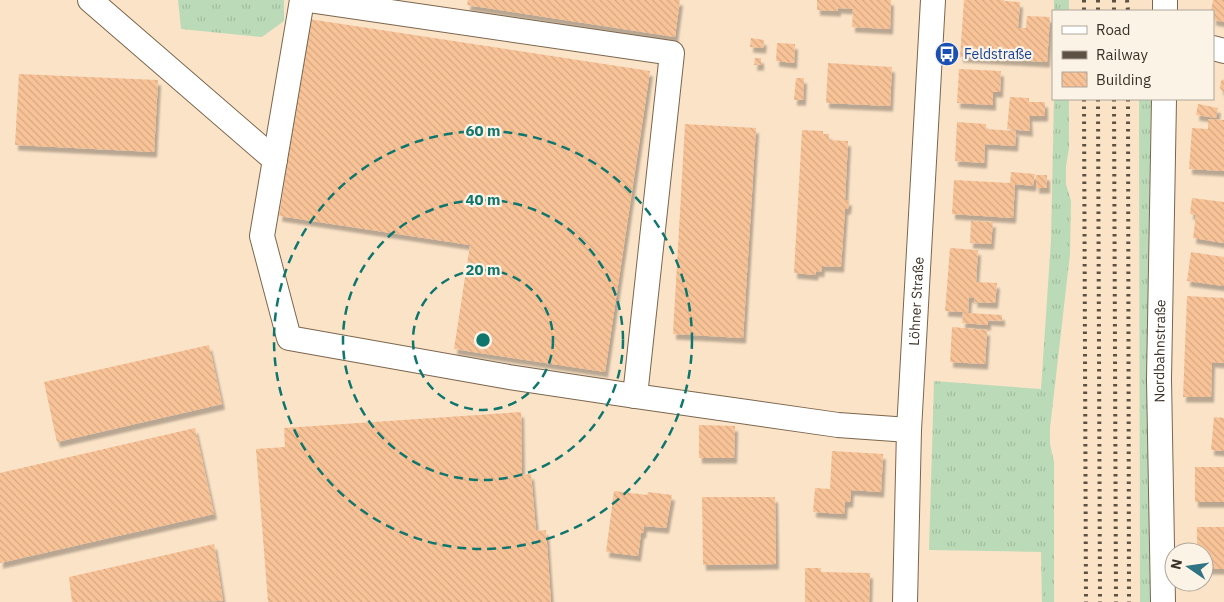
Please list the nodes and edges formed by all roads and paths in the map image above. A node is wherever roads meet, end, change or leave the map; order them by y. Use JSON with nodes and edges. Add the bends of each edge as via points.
{"nodes":[{"id":1,"x":90,"y":0,"type":"edge"},
{"id":2,"x":302,"y":0,"type":"edge"},
{"id":3,"x":308,"y":0,"type":"edge"},
{"id":4,"x":933,"y":0,"type":"edge"},
{"id":5,"x":1164,"y":100,"type":"edge"},
{"id":6,"x":276,"y":160,"type":"junction"},
{"id":7,"x":635,"y":396,"type":"junction"},
{"id":8,"x":909,"y":430,"type":"junction"},
{"id":9,"x":905,"y":602,"type":"edge"},
{"id":10,"x":1163,"y":602,"type":"edge"}],
"edges":[{"from":1,"to":6,"type":"street"},
{"from":2,"to":6,"type":"street"},
{"from":3,"to":7,"type":"street","via":[[672,54]]},
{"from":4,"to":8,"type":"street","name":"Löhner Straße"},
{"from":5,"to":10,"type":"street","name":"Nordbahnstraße","via":[[1159,379]]},
{"from":6,"to":7,"type":"street","via":[[262,236],[288,338]]},
{"from":7,"to":8,"type":"street","via":[[838,425]]},
{"from":8,"to":9,"type":"street","name":"Löhner Straße"}]}
